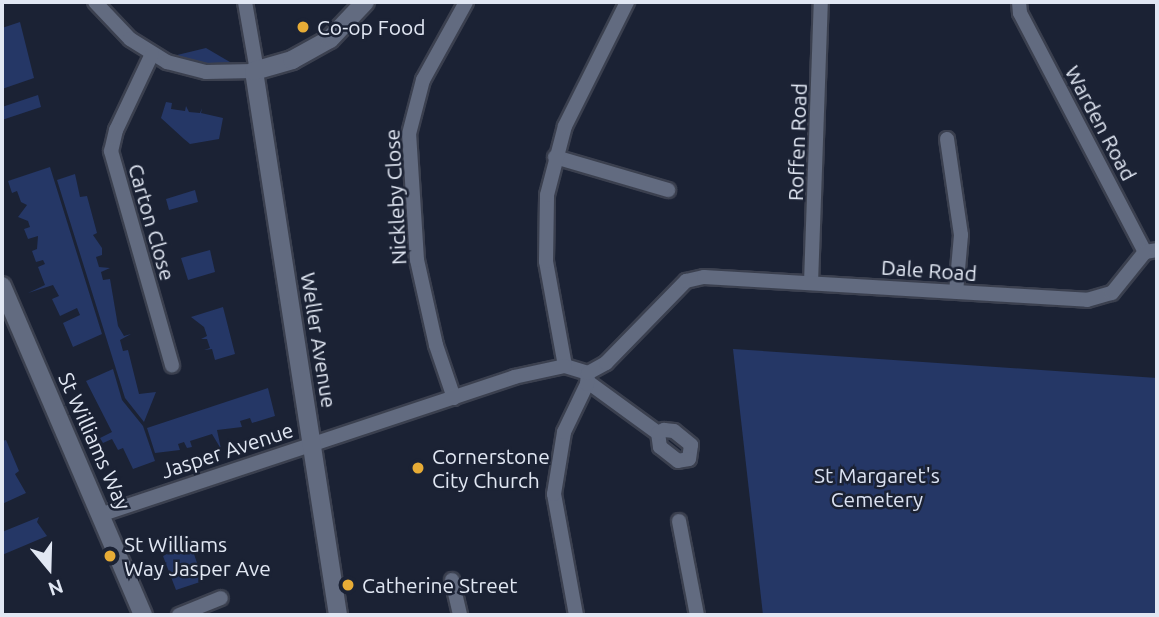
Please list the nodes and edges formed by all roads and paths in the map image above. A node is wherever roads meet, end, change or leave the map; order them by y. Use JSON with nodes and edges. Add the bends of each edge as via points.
{"nodes":[{"id":1,"x":95,"y":2,"type":"edge"},
{"id":2,"x":245,"y":2,"type":"edge"},
{"id":3,"x":365,"y":2,"type":"edge"},
{"id":4,"x":466,"y":2,"type":"edge"},
{"id":5,"x":627,"y":2,"type":"edge"},
{"id":6,"x":821,"y":2,"type":"edge"},
{"id":7,"x":1019,"y":2,"type":"edge"},
{"id":8,"x":152,"y":54,"type":"junction"},
{"id":9,"x":255,"y":71,"type":"junction"},
{"id":10,"x":947,"y":139,"type":"dead end"},
{"id":11,"x":555,"y":157,"type":"junction"},
{"id":12,"x":668,"y":190,"type":"dead end"},
{"id":13,"x":1151,"y":251,"type":"edge"},
{"id":14,"x":811,"y":284,"type":"junction"},
{"id":15,"x":2,"y":286,"type":"edge"},
{"id":16,"x":957,"y":292,"type":"junction"},
{"id":17,"x":172,"y":365,"type":"dead end"},
{"id":18,"x":565,"y":366,"type":"junction"},
{"id":19,"x":588,"y":377,"type":"junction"},
{"id":20,"x":454,"y":398,"type":"junction"},
{"id":21,"x":658,"y":433,"type":"dead end"},
{"id":22,"x":312,"y":443,"type":"junction"},
{"id":23,"x":103,"y":514,"type":"junction"},
{"id":24,"x":679,"y":521,"type":"dead end"},
{"id":25,"x":452,"y":580,"type":"dead end"},
{"id":26,"x":221,"y":598,"type":"dead end"},
{"id":27,"x":143,"y":615,"type":"edge"},
{"id":28,"x":179,"y":615,"type":"edge"},
{"id":29,"x":338,"y":615,"type":"edge"},
{"id":30,"x":460,"y":615,"type":"edge"},
{"id":31,"x":576,"y":615,"type":"edge"},
{"id":32,"x":697,"y":615,"type":"edge"}],
"edges":[{"from":1,"to":8,"type":"street","via":[[119,30]]},
{"from":2,"to":9,"type":"street"},
{"from":3,"to":9,"type":"street","via":[[330,39],[292,60]]},
{"from":4,"to":20,"type":"street","name":"Nickleby Close","via":[[423,80],[408,134],[417,260],[436,345]]},
{"from":5,"to":11,"type":"street","via":[[565,125]]},
{"from":6,"to":14,"type":"street","name":"Roffen Road"},
{"from":7,"to":13,"type":"street","name":"Warden Road","via":[[1020,13]]},
{"from":8,"to":9,"type":"street","via":[[202,71]]},
{"from":8,"to":17,"type":"street","name":"Carton Close","via":[[111,149]]},
{"from":9,"to":22,"type":"street","name":"Weller Avenue"},
{"from":10,"to":16,"type":"street","via":[[961,235]]},
{"from":11,"to":12,"type":"street"},
{"from":11,"to":18,"type":"street","via":[[547,195],[545,261]]},
{"from":13,"to":16,"type":"street","name":"Dale Road","via":[[1112,293],[1092,300]]},
{"from":14,"to":16,"type":"street","name":"Dale Road"},
{"from":14,"to":19,"type":"street","name":"Dale Road","via":[[704,277],[688,280]]},
{"from":15,"to":23,"type":"street","name":"St Williams Way"},
{"from":18,"to":19,"type":"street"},
{"from":18,"to":20,"type":"street","name":"Jasper Avenue"},
{"from":19,"to":21,"type":"street"},
{"from":19,"to":31,"type":"street","via":[[558,450],[554,482]]},
{"from":20,"to":22,"type":"street","name":"Jasper Avenue"},
{"from":22,"to":23,"type":"street","name":"Jasper Avenue"},
{"from":22,"to":29,"type":"street","name":"Weller Avenue"},
{"from":23,"to":27,"type":"street","name":"St Williams Way"},
{"from":24,"to":32,"type":"street"},
{"from":25,"to":30,"type":"street"},
{"from":26,"to":28,"type":"street"}]}
